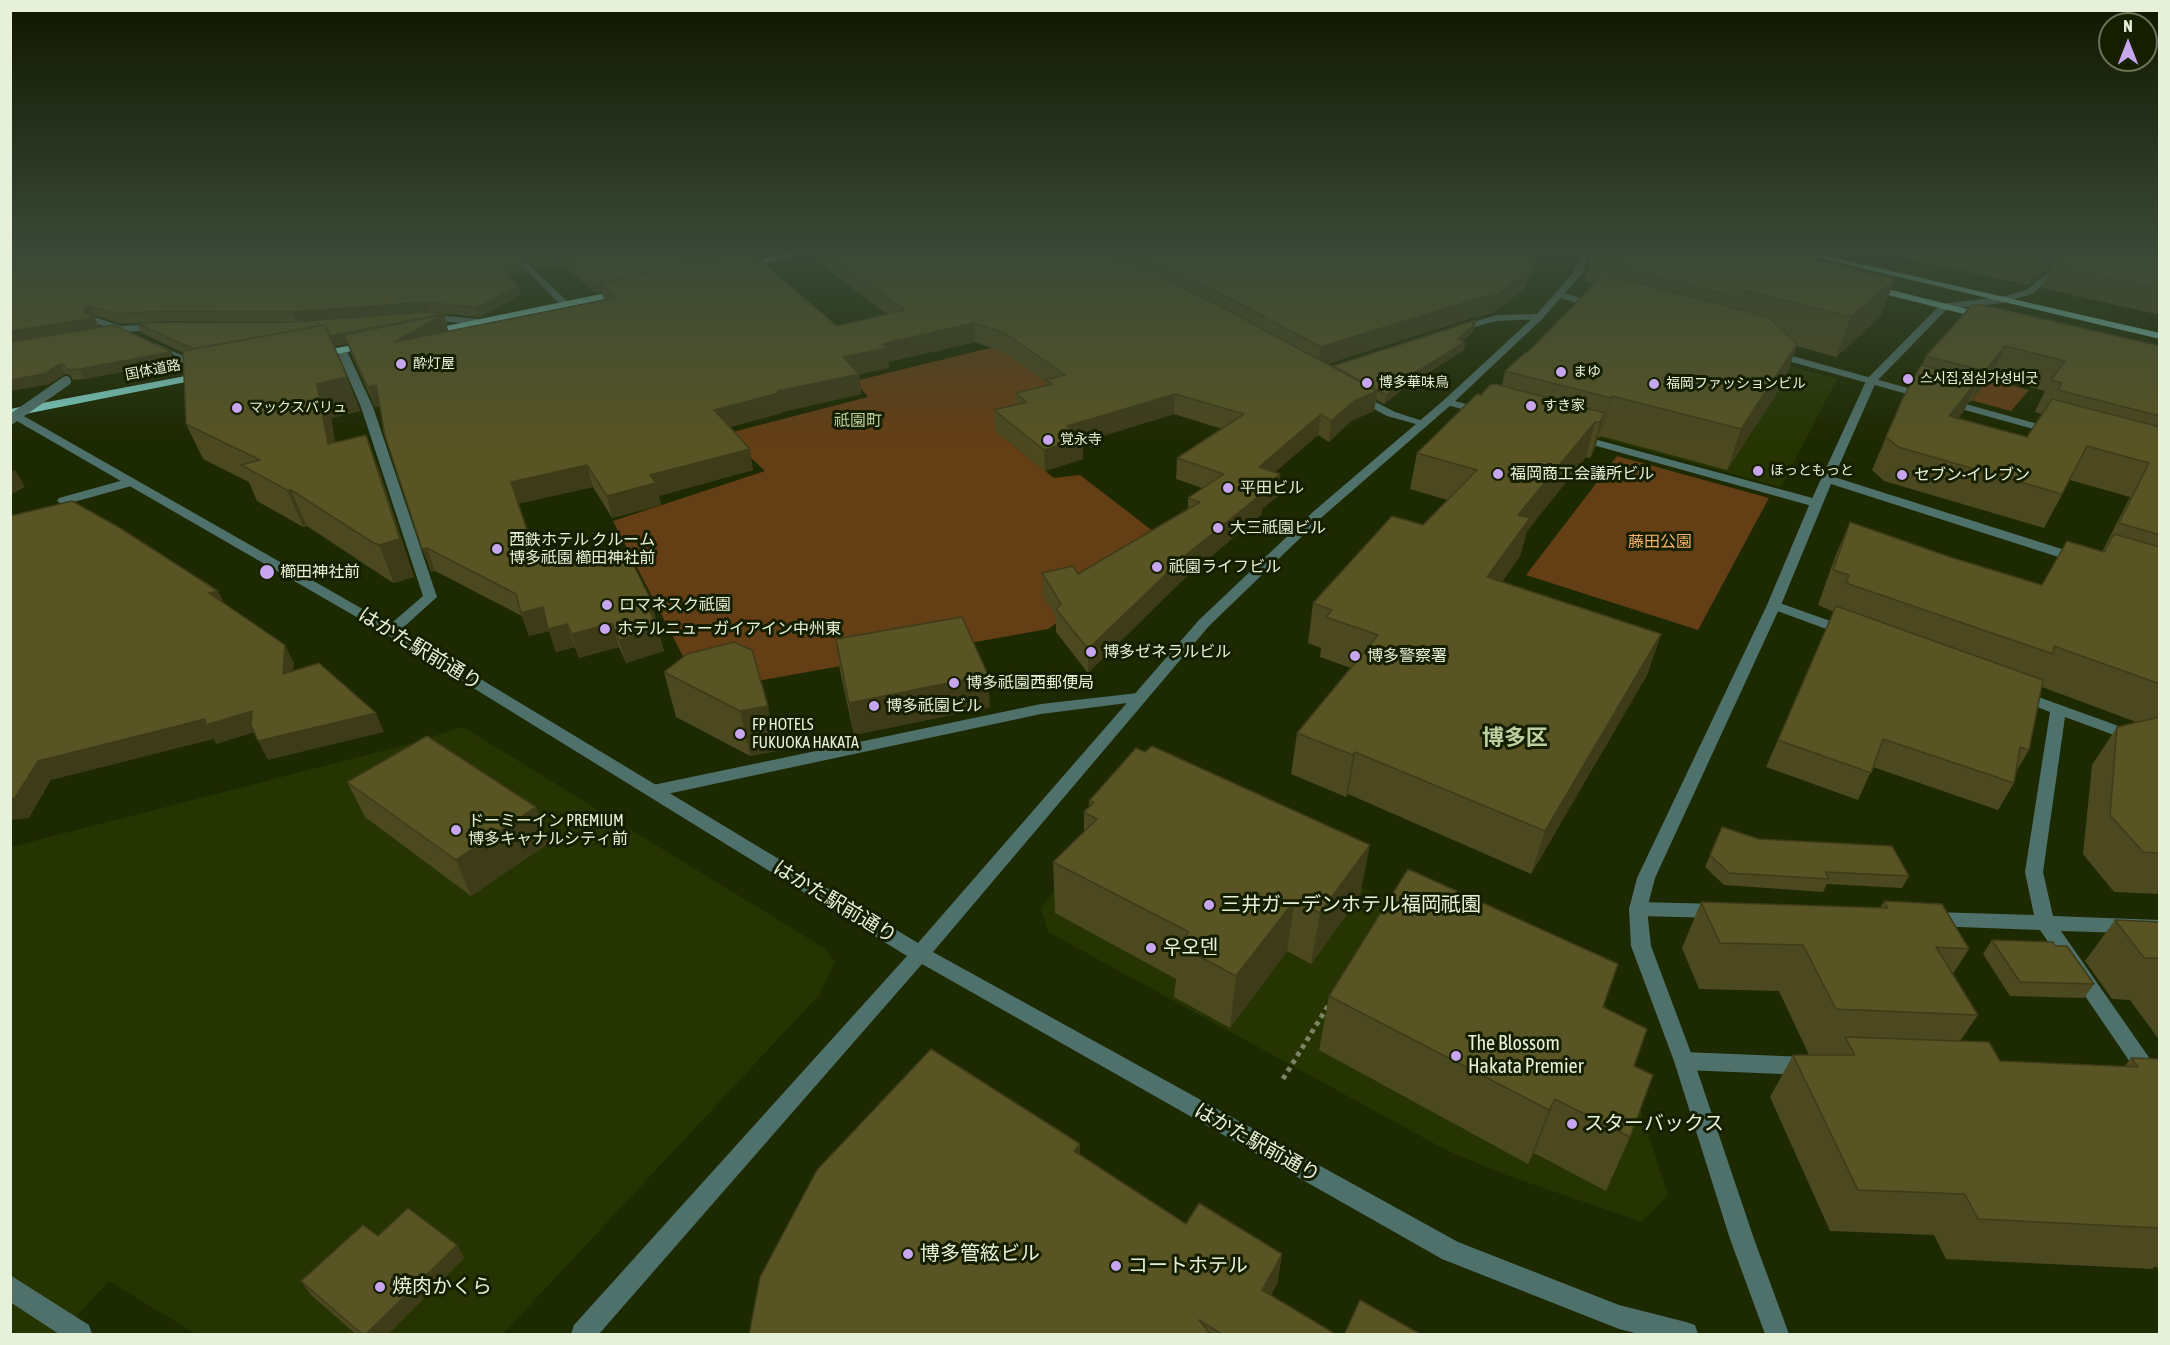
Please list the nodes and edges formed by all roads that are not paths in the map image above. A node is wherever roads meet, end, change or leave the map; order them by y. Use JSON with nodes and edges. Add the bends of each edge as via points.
{"nodes":[{"id":1,"x":505,"y":317,"type":"edge"},
{"id":2,"x":1539,"y":317,"type":"joint"},
{"id":3,"x":1934,"y":317,"type":"edge"},
{"id":4,"x":1991,"y":317,"type":"edge"},
{"id":5,"x":2076,"y":317,"type":"edge"},
{"id":6,"x":419,"y":318,"type":"edge"},
{"id":7,"x":2001,"y":319,"type":"edge"},
{"id":8,"x":95,"y":320,"type":"edge"},
{"id":9,"x":478,"y":322,"type":"junction"},
{"id":10,"x":167,"y":326,"type":"edge"},
{"id":11,"x":120,"y":329,"type":"junction"},
{"id":12,"x":98,"y":333,"type":"edge"},
{"id":13,"x":1442,"y":333,"type":"edge"},
{"id":14,"x":410,"y":336,"type":"edge"},
{"id":15,"x":2160,"y":336,"type":"edge"},
{"id":16,"x":376,"y":344,"type":"edge"},
{"id":17,"x":342,"y":351,"type":"junction"},
{"id":18,"x":1767,"y":353,"type":"edge"},
{"id":19,"x":307,"y":357,"type":"edge"},
{"id":20,"x":215,"y":374,"type":"joint"},
{"id":21,"x":66,"y":381,"type":"edge"},
{"id":22,"x":1871,"y":381,"type":"junction"},
{"id":23,"x":1349,"y":391,"type":"edge"},
{"id":24,"x":1448,"y":402,"type":"junction"},
{"id":25,"x":10,"y":413,"type":"edge"},
{"id":26,"x":1491,"y":414,"type":"edge"},
{"id":27,"x":10,"y":420,"type":"edge"},
{"id":28,"x":1423,"y":423,"type":"junction"},
{"id":29,"x":2067,"y":435,"type":"edge"},
{"id":30,"x":1570,"y":436,"type":"edge"},
{"id":31,"x":1827,"y":479,"type":"junction"},
{"id":32,"x":131,"y":482,"type":"junction"},
{"id":33,"x":63,"y":501,"type":"edge"},
{"id":34,"x":1816,"y":503,"type":"junction"},
{"id":35,"x":2092,"y":563,"type":"edge"},
{"id":36,"x":1774,"y":605,"type":"junction"},
{"id":37,"x":391,"y":630,"type":"junction"},
{"id":38,"x":1862,"y":637,"type":"edge"},
{"id":39,"x":2004,"y":689,"type":"edge"},
{"id":40,"x":1138,"y":698,"type":"junction"},
{"id":41,"x":2058,"y":709,"type":"junction"},
{"id":42,"x":2160,"y":747,"type":"edge"},
{"id":43,"x":653,"y":791,"type":"junction"},
{"id":44,"x":1638,"y":909,"type":"junction"},
{"id":45,"x":1734,"y":912,"type":"edge"},
{"id":46,"x":1913,"y":918,"type":"edge"},
{"id":47,"x":2045,"y":923,"type":"junction"},
{"id":48,"x":2160,"y":927,"type":"edge"},
{"id":49,"x":921,"y":954,"type":"junction"},
{"id":50,"x":1684,"y":1060,"type":"junction"},
{"id":51,"x":1831,"y":1067,"type":"edge"},
{"id":52,"x":2130,"y":1079,"type":"edge"},
{"id":53,"x":10,"y":1287,"type":"edge"},
{"id":54,"x":80,"y":1335,"type":"edge"},
{"id":55,"x":583,"y":1335,"type":"edge"},
{"id":56,"x":1686,"y":1335,"type":"edge"},
{"id":57,"x":1777,"y":1335,"type":"edge"}],
"edges":[{"from":1,"to":9,"type":"highway"},
{"from":2,"to":13,"type":"street","via":[[1497,318]]},
{"from":2,"to":24,"type":"street"},
{"from":3,"to":22,"type":"street"},
{"from":4,"to":7,"type":"main road"},
{"from":5,"to":15,"type":"main road"},
{"from":6,"to":9,"type":"street"},
{"from":8,"to":11,"type":"street"},
{"from":9,"to":14,"type":"highway"},
{"from":10,"to":11,"type":"street"},
{"from":11,"to":12,"type":"street"},
{"from":11,"to":20,"type":"street"},
{"from":16,"to":17,"type":"highway"},
{"from":17,"to":19,"type":"highway"},
{"from":17,"to":37,"type":"street","via":[[367,407],[430,597]]},
{"from":18,"to":22,"type":"street"},
{"from":20,"to":25,"type":"highway","name":"国体道路"},
{"from":21,"to":27,"type":"street","bridge":true},
{"from":22,"to":29,"type":"street"},
{"from":22,"to":31,"type":"street"},
{"from":23,"to":28,"type":"street","via":[[1391,414]]},
{"from":24,"to":26,"type":"street"},
{"from":24,"to":28,"type":"street"},
{"from":25,"to":32,"type":"street","name":"はかた駅前通り"},
{"from":28,"to":40,"type":"street","via":[[1204,623]]},
{"from":30,"to":34,"type":"street"},
{"from":31,"to":34,"type":"street"},
{"from":31,"to":35,"type":"street"},
{"from":32,"to":33,"type":"street"},
{"from":32,"to":37,"type":"street","name":"はかた駅前通り"},
{"from":34,"to":36,"type":"street"},
{"from":36,"to":38,"type":"street"},
{"from":36,"to":44,"type":"street","via":[[1646,878]]},
{"from":37,"to":43,"type":"street","name":"はかた駅前通り"},
{"from":39,"to":41,"type":"street"},
{"from":40,"to":43,"type":"street","via":[[1041,709]]},
{"from":40,"to":49,"type":"street"},
{"from":41,"to":42,"type":"street"},
{"from":41,"to":47,"type":"street","via":[[2034,873]]},
{"from":43,"to":49,"type":"street","name":"はかた駅前通り"},
{"from":44,"to":45,"type":"street"},
{"from":44,"to":50,"type":"street","via":[[1641,946]]},
{"from":46,"to":47,"type":"street"},
{"from":47,"to":48,"type":"street"},
{"from":47,"to":52,"type":"street","via":[[2154,1080]]},
{"from":49,"to":55,"type":"street"},
{"from":49,"to":56,"type":"street","name":"はかた駅前通り","via":[[1450,1251],[1619,1317]]},
{"from":50,"to":51,"type":"street"},
{"from":50,"to":57,"type":"street"},
{"from":53,"to":54,"type":"street"}]}
